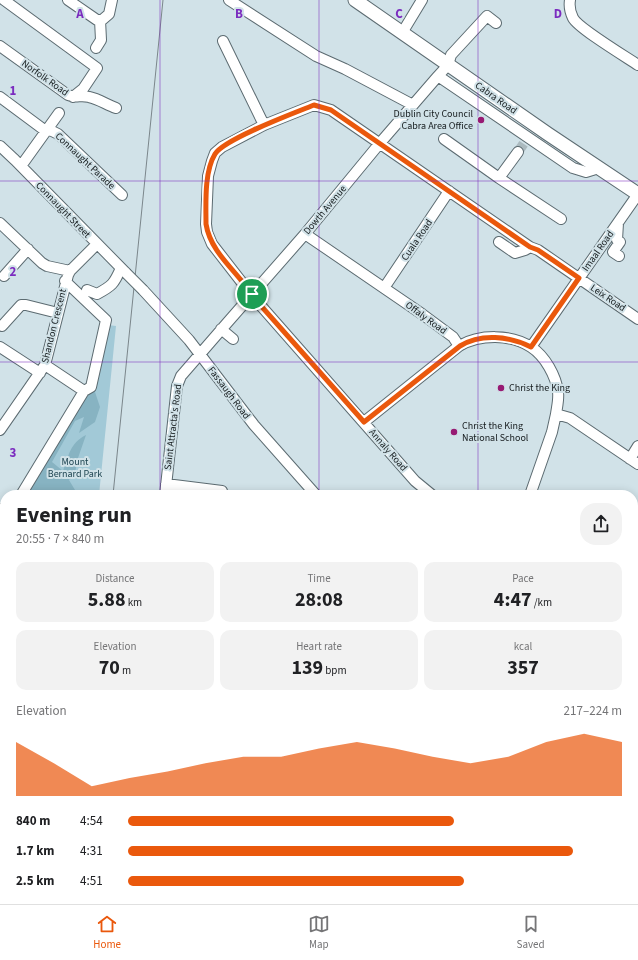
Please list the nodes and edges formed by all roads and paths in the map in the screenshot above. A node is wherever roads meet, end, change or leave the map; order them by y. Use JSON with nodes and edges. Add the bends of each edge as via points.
{"nodes":[{"id":1,"x":4,"y":0,"type":"edge"},
{"id":2,"x":68,"y":0,"type":"edge"},
{"id":3,"x":112,"y":0,"type":"edge"},
{"id":4,"x":229,"y":0,"type":"edge"},
{"id":5,"x":355,"y":0,"type":"edge"},
{"id":6,"x":422,"y":0,"type":"edge"},
{"id":7,"x":570,"y":0,"type":"edge"},
{"id":8,"x":100,"y":20,"type":"junction"},
{"id":9,"x":496,"y":23,"type":"dead end"},
{"id":10,"x":402,"y":33,"type":"junction"},
{"id":11,"x":223,"y":41,"type":"dead end"},
{"id":12,"x":0,"y":46,"type":"edge"},
{"id":13,"x":96,"y":48,"type":"dead end"},
{"id":14,"x":448,"y":65,"type":"junction"},
{"id":15,"x":638,"y":65,"type":"edge"},
{"id":16,"x":438,"y":76,"type":"junction"},
{"id":17,"x":0,"y":97,"type":"edge"},
{"id":18,"x":73,"y":98,"type":"junction"},
{"id":19,"x":413,"y":105,"type":"junction"},
{"id":20,"x":116,"y":108,"type":"dead end"},
{"id":21,"x":59,"y":114,"type":"dead end"},
{"id":22,"x":264,"y":125,"type":"junction"},
{"id":23,"x":47,"y":130,"type":"junction"},
{"id":24,"x":444,"y":139,"type":"dead end"},
{"id":25,"x":380,"y":143,"type":"junction"},
{"id":26,"x":0,"y":146,"type":"edge"},
{"id":27,"x":518,"y":152,"type":"tunnel mouth"},
{"id":28,"x":21,"y":166,"type":"junction"},
{"id":29,"x":599,"y":168,"type":"junction"},
{"id":30,"x":499,"y":178,"type":"junction"},
{"id":31,"x":449,"y":191,"type":"junction"},
{"id":32,"x":638,"y":194,"type":"edge"},
{"id":33,"x":122,"y":195,"type":"dead end"},
{"id":34,"x":561,"y":219,"type":"dead end"},
{"id":35,"x":0,"y":223,"type":"edge"},
{"id":36,"x":618,"y":223,"type":"junction"},
{"id":37,"x":305,"y":234,"type":"junction"},
{"id":38,"x":499,"y":242,"type":"dead end"},
{"id":39,"x":97,"y":244,"type":"junction"},
{"id":40,"x":530,"y":247,"type":"junction"},
{"id":41,"x":28,"y":249,"type":"junction"},
{"id":42,"x":619,"y":256,"type":"dead end"},
{"id":43,"x":70,"y":271,"type":"junction"},
{"id":44,"x":124,"y":271,"type":"junction"},
{"id":45,"x":4,"y":276,"type":"dead end"},
{"id":46,"x":579,"y":278,"type":"junction"},
{"id":47,"x":66,"y":281,"type":"junction"},
{"id":48,"x":384,"y":288,"type":"junction"},
{"id":49,"x":87,"y":290,"type":"dead end"},
{"id":50,"x":143,"y":290,"type":"joint"},
{"id":51,"x":252,"y":294,"type":"junction"},
{"id":52,"x":58,"y":312,"type":"junction"},
{"id":53,"x":638,"y":319,"type":"edge"},
{"id":54,"x":2,"y":326,"type":"dead end"},
{"id":55,"x":222,"y":328,"type":"junction"},
{"id":56,"x":233,"y":339,"type":"dead end"},
{"id":57,"x":460,"y":346,"type":"junction"},
{"id":58,"x":531,"y":347,"type":"junction"},
{"id":59,"x":0,"y":348,"type":"edge"},
{"id":60,"x":200,"y":354,"type":"junction"},
{"id":61,"x":43,"y":369,"type":"junction"},
{"id":62,"x":84,"y":391,"type":"junction"},
{"id":63,"x":556,"y":414,"type":"junction"},
{"id":64,"x":364,"y":422,"type":"junction"},
{"id":65,"x":0,"y":430,"type":"edge"},
{"id":66,"x":638,"y":446,"type":"edge"},
{"id":67,"x":634,"y":462,"type":"edge"},
{"id":68,"x":166,"y":484,"type":"junction"},
{"id":69,"x":24,"y":490,"type":"edge"},
{"id":70,"x":165,"y":490,"type":"edge"},
{"id":71,"x":214,"y":490,"type":"edge"},
{"id":72,"x":312,"y":490,"type":"edge"},
{"id":73,"x":425,"y":490,"type":"edge"},
{"id":74,"x":532,"y":490,"type":"edge"}],
"edges":[{"from":1,"to":18,"type":"street","via":[[97,68],[83,89]]},
{"from":2,"to":8,"type":"street"},
{"from":3,"to":8,"type":"street","via":[[109,14]]},
{"from":4,"to":19,"type":"street","via":[[316,56],[345,68]]},
{"from":5,"to":10,"type":"main road","name":"Cabra Road"},
{"from":6,"to":10,"type":"street"},
{"from":7,"to":15,"type":"street","via":[[573,19]]},
{"from":8,"to":13,"type":"street","via":[[101,40]]},
{"from":9,"to":14,"type":"street","name":"Dowth Avenue","via":[[487,16],[451,55]]},
{"from":10,"to":14,"type":"main road","name":"Cabra Road"},
{"from":11,"to":22,"type":"street"},
{"from":12,"to":18,"type":"street","name":"Norfolk Road"},
{"from":14,"to":16,"type":"street","name":"Dowth Avenue"},
{"from":14,"to":29,"type":"main road","name":"Cabra Road"},
{"from":16,"to":19,"type":"street","name":"Dowth Avenue"},
{"from":16,"to":29,"type":"street","via":[[526,140],[573,168],[586,172]]},
{"from":17,"to":23,"type":"street"},
{"from":18,"to":20,"type":"street","name":"Norfolk Road","via":[[89,97]]},
{"from":19,"to":25,"type":"street","name":"Dowth Avenue"},
{"from":21,"to":23,"type":"street","name":"Connaught Parade"},
{"from":22,"to":25,"type":"street","name":"Leix Road","via":[[314,105],[331,110]]},
{"from":22,"to":51,"type":"street","name":"Annaly Road","via":[[222,147],[215,154],[208,176],[207,232],[212,244]]},
{"from":23,"to":28,"type":"street","name":"Connaught Parade"},
{"from":23,"to":33,"type":"street","name":"Connaught Parade","via":[[58,134]]},
{"from":24,"to":30,"type":"street"},
{"from":25,"to":31,"type":"street","name":"Leix Road"},
{"from":25,"to":37,"type":"street","name":"Dowth Avenue"},
{"from":26,"to":28,"type":"street","name":"Connaught Street"},
{"from":27,"to":30,"type":"street"},
{"from":28,"to":39,"type":"street","name":"Connaught Street"},
{"from":29,"to":32,"type":"main road","name":"Cabra Road"},
{"from":30,"to":34,"type":"street"},
{"from":31,"to":40,"type":"street","name":"Leix Road"},
{"from":31,"to":48,"type":"street","name":"Cuala Road"},
{"from":32,"to":36,"type":"street","name":"Imaal Road"},
{"from":35,"to":41,"type":"street"},
{"from":36,"to":42,"type":"street","via":[[617,240],[620,242],[613,252]]},
{"from":36,"to":46,"type":"street","name":"Imaal Road"},
{"from":37,"to":48,"type":"street","name":"Offaly Road"},
{"from":37,"to":51,"type":"street","name":"Dowth Avenue"},
{"from":38,"to":40,"type":"street","via":[[515,253]]},
{"from":39,"to":43,"type":"street","name":"Shandon Crescent"},
{"from":39,"to":44,"type":"street","name":"Connaught Street"},
{"from":40,"to":46,"type":"street","name":"Leix Road"},
{"from":41,"to":43,"type":"street","via":[[47,266]]},
{"from":41,"to":45,"type":"street"},
{"from":43,"to":47,"type":"street","name":"Shandon Crescent"},
{"from":44,"to":49,"type":"street","via":[[115,283],[97,294]]},
{"from":44,"to":50,"type":"street","name":"Connaught Street","bridge":true},
{"from":46,"to":53,"type":"street","name":"Leix Road"},
{"from":46,"to":58,"type":"street","name":"Imaal Road"},
{"from":47,"to":52,"type":"street","name":"Shandon Crescent"},
{"from":47,"to":62,"type":"street","via":[[106,320],[91,387]]},
{"from":48,"to":57,"type":"street","name":"Offaly Road","via":[[453,337]]},
{"from":50,"to":60,"type":"street","name":"Fassaugh Road"},
{"from":51,"to":55,"type":"street","name":"Dowth Avenue"},
{"from":51,"to":64,"type":"street","name":"Annaly Road"},
{"from":52,"to":54,"type":"street","via":[[22,305]]},
{"from":52,"to":61,"type":"street","name":"Shandon Crescent"},
{"from":55,"to":56,"type":"street"},
{"from":55,"to":60,"type":"street","name":"Dowth Avenue"},
{"from":57,"to":58,"type":"street","via":[[476,339],[490,338],[513,340]]},
{"from":57,"to":64,"type":"street"},
{"from":58,"to":63,"type":"street","via":[[541,357],[555,380],[558,393]]},
{"from":59,"to":61,"type":"street"},
{"from":60,"to":68,"type":"street","name":"Saint Attracta's Road","via":[[178,382]]},
{"from":60,"to":72,"type":"street","name":"Fassaugh Road","via":[[254,425]]},
{"from":61,"to":62,"type":"street"},
{"from":61,"to":65,"type":"street","name":"Shandon Crescent"},
{"from":62,"to":69,"type":"street"},
{"from":63,"to":67,"type":"street","via":[[570,418]]},
{"from":63,"to":74,"type":"street"},
{"from":64,"to":73,"type":"street","name":"Annaly Road"},
{"from":66,"to":67,"type":"street"},
{"from":68,"to":70,"type":"street","name":"Saint Attracta's Road"},
{"from":68,"to":71,"type":"street","name":"Saint Attracta's Road"}]}
